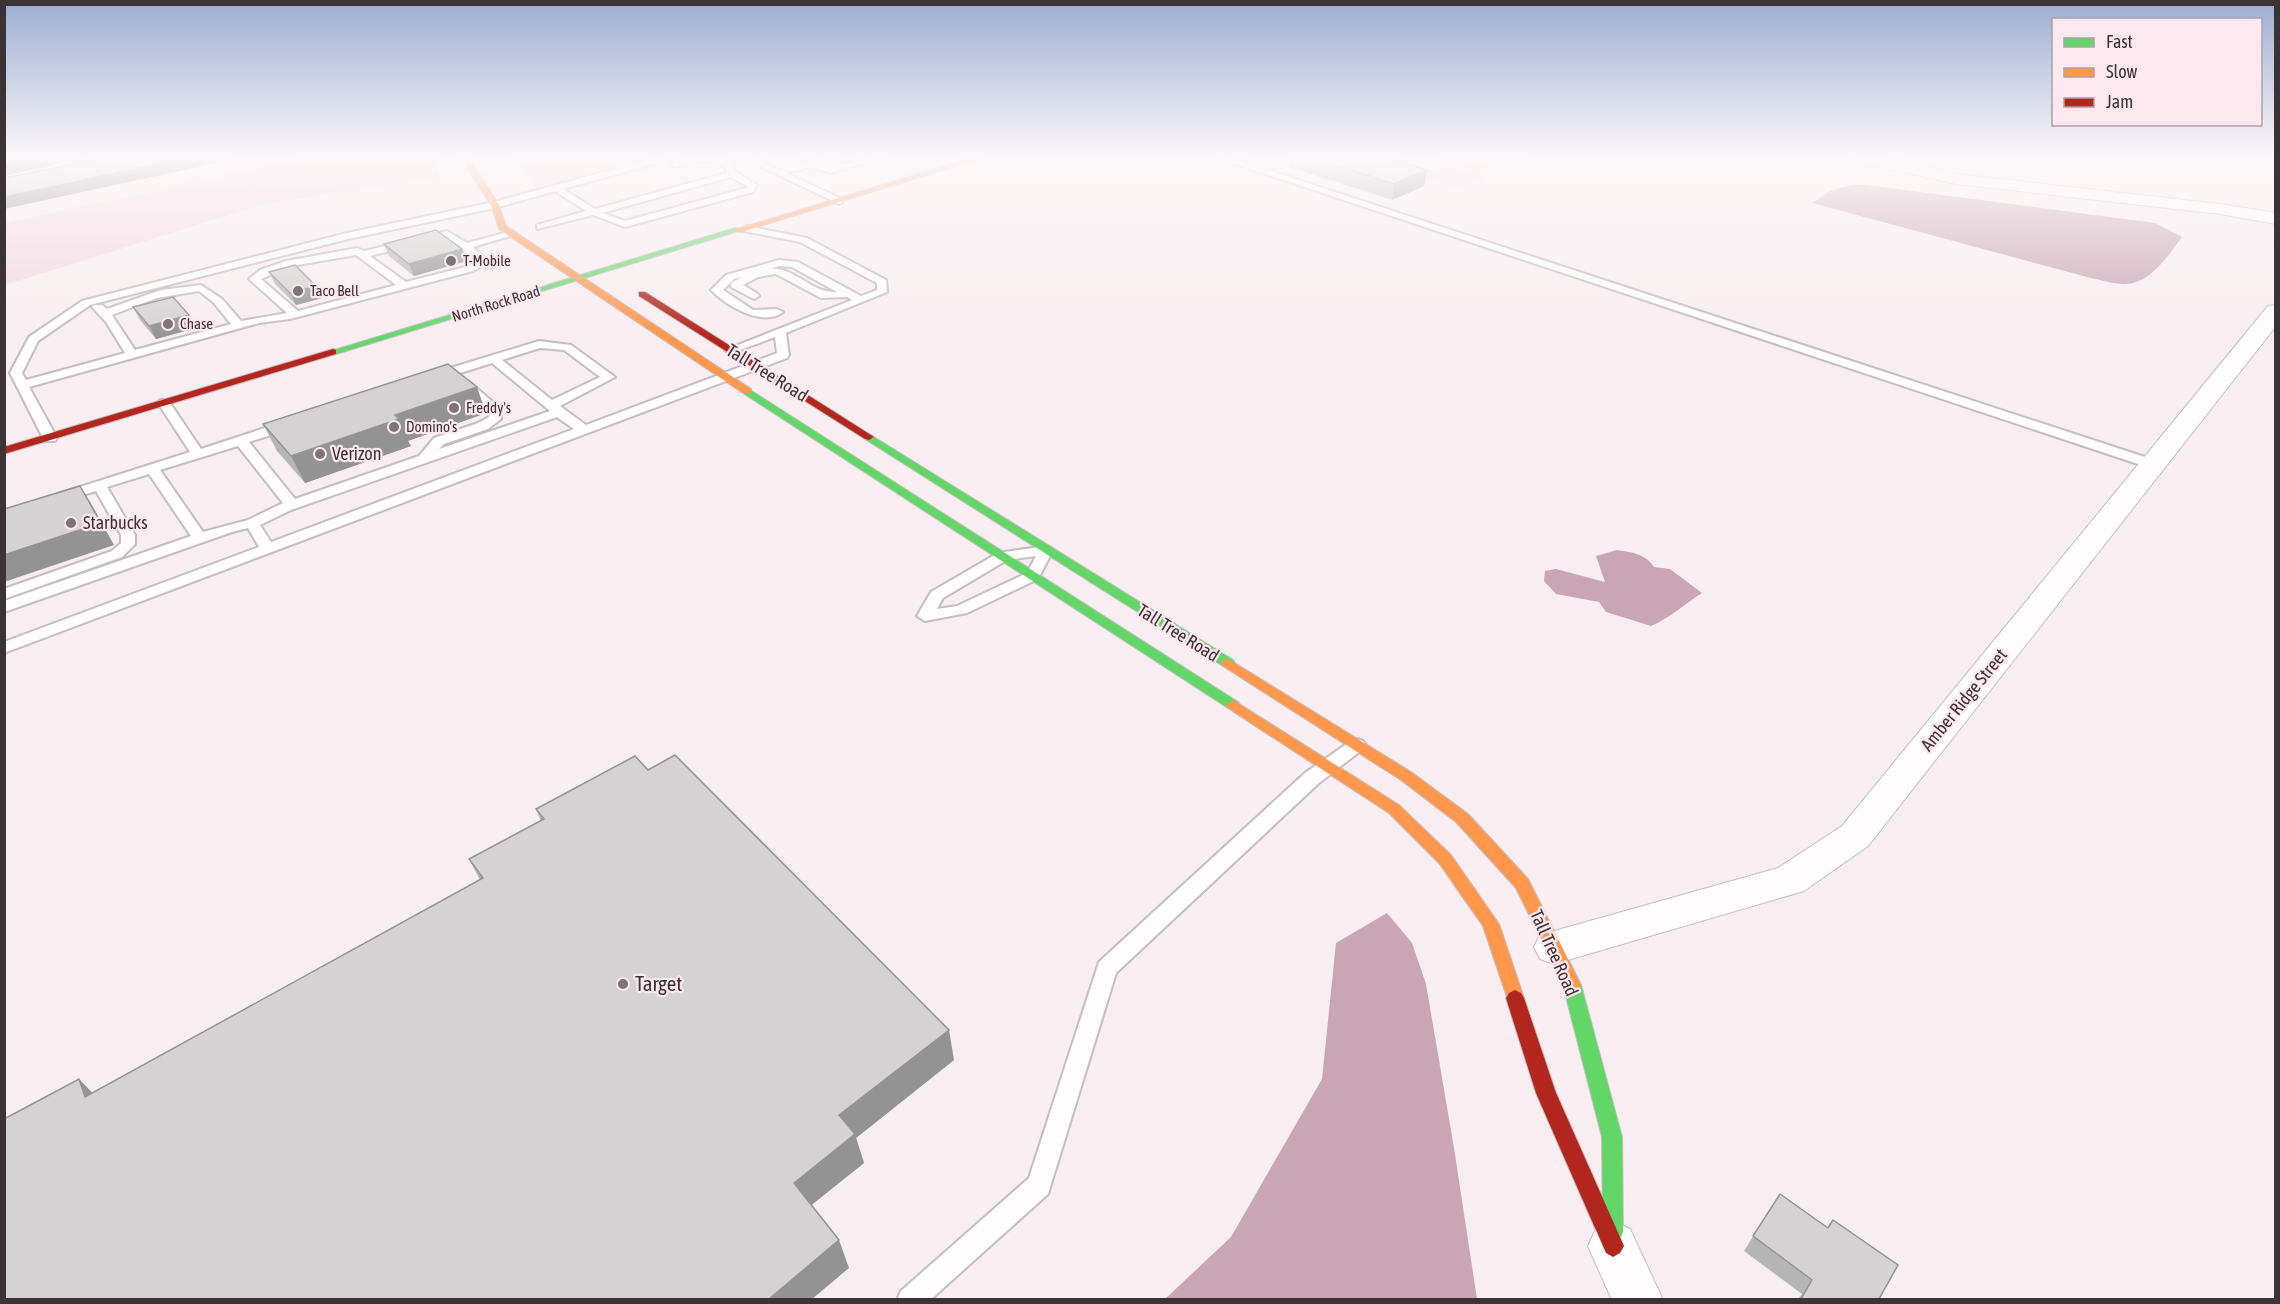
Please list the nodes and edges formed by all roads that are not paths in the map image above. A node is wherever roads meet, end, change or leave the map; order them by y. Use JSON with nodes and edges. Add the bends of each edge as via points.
{"nodes":[{"id":1,"x":439,"y":217,"type":"edge"},
{"id":2,"x":499,"y":217,"type":"edge"},
{"id":3,"x":566,"y":217,"type":"edge"},
{"id":4,"x":606,"y":217,"type":"edge"},
{"id":5,"x":654,"y":217,"type":"edge"},
{"id":6,"x":785,"y":217,"type":"edge"},
{"id":7,"x":1400,"y":217,"type":"edge"},
{"id":8,"x":778,"y":219,"type":"junction"},
{"id":9,"x":535,"y":223,"type":"joint"},
{"id":10,"x":747,"y":229,"type":"junction"},
{"id":11,"x":512,"y":234,"type":"junction"},
{"id":12,"x":340,"y":238,"type":"junction"},
{"id":13,"x":560,"y":240,"type":"dead end"},
{"id":14,"x":803,"y":240,"type":"junction"},
{"id":15,"x":466,"y":246,"type":"junction"},
{"id":16,"x":360,"y":253,"type":"junction"},
{"id":17,"x":588,"y":259,"type":"dead end"},
{"id":18,"x":605,"y":271,"type":"junction"},
{"id":19,"x":581,"y":279,"type":"junction"},
{"id":20,"x":404,"y":286,"type":"junction"},
{"id":21,"x":849,"y":294,"type":"junction"},
{"id":22,"x":754,"y":296,"type":"dead end"},
{"id":23,"x":860,"y":300,"type":"junction"},
{"id":24,"x":86,"y":303,"type":"junction"},
{"id":25,"x":765,"y":303,"type":"dead end"},
{"id":26,"x":2276,"y":311,"type":"edge"},
{"id":27,"x":777,"y":312,"type":"junction"},
{"id":28,"x":106,"y":313,"type":"junction"},
{"id":29,"x":295,"y":314,"type":"junction"},
{"id":30,"x":798,"y":324,"type":"junction"},
{"id":31,"x":238,"y":325,"type":"junction"},
{"id":32,"x":780,"y":331,"type":"junction"},
{"id":33,"x":730,"y":350,"type":"junction"},
{"id":34,"x":132,"y":354,"type":"junction"},
{"id":35,"x":493,"y":358,"type":"junction"},
{"id":36,"x":756,"y":366,"type":"junction"},
{"id":37,"x":451,"y":372,"type":"junction"},
{"id":38,"x":725,"y":377,"type":"junction"},
{"id":39,"x":14,"y":378,"type":"edge"},
{"id":40,"x":418,"y":383,"type":"edge"},
{"id":41,"x":164,"y":404,"type":"junction"},
{"id":42,"x":555,"y":409,"type":"junction"},
{"id":43,"x":299,"y":421,"type":"edge"},
{"id":44,"x":586,"y":430,"type":"junction"},
{"id":45,"x":50,"y":438,"type":"junction"},
{"id":46,"x":240,"y":440,"type":"junction"},
{"id":47,"x":4,"y":451,"type":"edge"},
{"id":48,"x":198,"y":454,"type":"junction"},
{"id":49,"x":423,"y":458,"type":"junction"},
{"id":50,"x":2152,"y":464,"type":"junction"},
{"id":51,"x":152,"y":468,"type":"junction"},
{"id":52,"x":99,"y":485,"type":"junction"},
{"id":53,"x":47,"y":502,"type":"edge"},
{"id":54,"x":291,"y":505,"type":"junction"},
{"id":55,"x":252,"y":523,"type":"junction"},
{"id":56,"x":200,"y":538,"type":"junction"},
{"id":57,"x":268,"y":549,"type":"junction"},
{"id":58,"x":1046,"y":550,"type":"junction"},
{"id":59,"x":1003,"y":556,"type":"junction"},
{"id":60,"x":1033,"y":576,"type":"junction"},
{"id":61,"x":4,"y":594,"type":"edge"},
{"id":62,"x":4,"y":607,"type":"edge"},
{"id":63,"x":4,"y":648,"type":"edge"},
{"id":64,"x":1357,"y":745,"type":"junction"},
{"id":65,"x":1329,"y":767,"type":"junction"},
{"id":66,"x":1554,"y":947,"type":"junction"},
{"id":67,"x":1613,"y":1246,"type":"junction"},
{"id":68,"x":910,"y":1299,"type":"edge"},
{"id":69,"x":1638,"y":1299,"type":"edge"}],
"edges":[{"from":1,"to":12,"type":"lane"},
{"from":2,"to":11,"type":"street","name":"Tall Tree Road","via":[[502,227]]},
{"from":3,"to":9,"type":"lane"},
{"from":4,"to":5,"type":"lane","via":[[617,223]]},
{"from":6,"to":8,"type":"street","name":"North Rock Road"},
{"from":7,"to":50,"type":"lane"},
{"from":8,"to":10,"type":"street","name":"North Rock Road"},
{"from":8,"to":14,"type":"lane"},
{"from":9,"to":13,"type":"street"},
{"from":10,"to":14,"type":"lane"},
{"from":10,"to":18,"type":"street","name":"North Rock Road"},
{"from":11,"to":15,"type":"lane"},
{"from":11,"to":19,"type":"street","name":"Tall Tree Road"},
{"from":12,"to":16,"type":"lane"},
{"from":12,"to":24,"type":"lane"},
{"from":14,"to":23,"type":"lane","via":[[882,282],[882,292]]},
{"from":15,"to":16,"type":"lane","via":[[447,234]]},
{"from":15,"to":20,"type":"lane","via":[[484,262]]},
{"from":16,"to":20,"type":"lane"},
{"from":16,"to":29,"type":"lane","via":[[292,263],[270,269],[254,279]]},
{"from":17,"to":18,"type":"street","name":"Tall Tree Road"},
{"from":18,"to":19,"type":"street","name":"North Rock Road"},
{"from":18,"to":33,"type":"street","name":"Tall Tree Road"},
{"from":19,"to":38,"type":"street","name":"Tall Tree Road"},
{"from":19,"to":41,"type":"street","name":"North Rock Road"},
{"from":20,"to":29,"type":"lane"},
{"from":21,"to":22,"type":"lane","via":[[825,296],[778,271],[754,274],[735,285]]},
{"from":21,"to":23,"type":"lane"},
{"from":21,"to":27,"type":"lane","via":[[794,264],[779,263],[730,277],[716,290],[751,313]]},
{"from":23,"to":30,"type":"lane"},
{"from":24,"to":28,"type":"lane"},
{"from":24,"to":39,"type":"lane","via":[[33,339]]},
{"from":25,"to":27,"type":"lane"},
{"from":26,"to":50,"type":"street","name":"Amber Ridge Street"},
{"from":27,"to":30,"type":"lane"},
{"from":28,"to":31,"type":"lane","via":[[156,295],[201,288]]},
{"from":28,"to":34,"type":"lane"},
{"from":29,"to":31,"type":"lane"},
{"from":30,"to":32,"type":"lane"},
{"from":31,"to":34,"type":"lane"},
{"from":32,"to":33,"type":"lane"},
{"from":32,"to":36,"type":"lane","via":[[783,355]]},
{"from":33,"to":36,"type":"street","name":"Tall Tree Road"},
{"from":34,"to":39,"type":"lane"},
{"from":35,"to":37,"type":"lane"},
{"from":35,"to":42,"type":"lane"},
{"from":35,"to":42,"type":"lane","via":[[539,344],[567,347],[609,377]]},
{"from":36,"to":38,"type":"lane"},
{"from":36,"to":58,"type":"street","name":"Tall Tree Road"},
{"from":37,"to":40,"type":"lane"},
{"from":37,"to":49,"type":"lane","via":[[496,411],[495,419],[439,441]]},
{"from":38,"to":44,"type":"lane"},
{"from":38,"to":59,"type":"street","name":"Tall Tree Road"},
{"from":39,"to":45,"type":"lane"},
{"from":41,"to":45,"type":"street","name":"North Rock Road"},
{"from":41,"to":48,"type":"lane"},
{"from":42,"to":44,"type":"lane"},
{"from":42,"to":49,"type":"lane"},
{"from":43,"to":46,"type":"lane"},
{"from":44,"to":57,"type":"lane"},
{"from":45,"to":47,"type":"street","name":"North Rock Road"},
{"from":46,"to":48,"type":"lane"},
{"from":46,"to":54,"type":"lane"},
{"from":48,"to":51,"type":"lane"},
{"from":49,"to":54,"type":"lane"},
{"from":50,"to":66,"type":"street","name":"Amber Ridge Street","via":[[1855,836],[1791,880]]},
{"from":51,"to":52,"type":"lane"},
{"from":51,"to":56,"type":"lane"},
{"from":52,"to":53,"type":"lane"},
{"from":52,"to":61,"type":"lane","via":[[128,535],[128,544],[117,554]]},
{"from":54,"to":55,"type":"lane"},
{"from":55,"to":56,"type":"lane"},
{"from":55,"to":57,"type":"lane"},
{"from":56,"to":62,"type":"lane"},
{"from":57,"to":63,"type":"lane"},
{"from":58,"to":59,"type":"lane"},
{"from":58,"to":60,"type":"lane"},
{"from":58,"to":64,"type":"street","name":"Tall Tree Road"},
{"from":59,"to":60,"type":"street","name":"Tall Tree Road"},
{"from":59,"to":60,"type":"lane","via":[[937,595],[925,616],[961,610]]},
{"from":60,"to":65,"type":"street","name":"Tall Tree Road"},
{"from":64,"to":65,"type":"lane"},
{"from":64,"to":66,"type":"street","name":"Tall Tree Road","via":[[1462,818],[1522,884]]},
{"from":65,"to":67,"type":"street","name":"Tall Tree Road","via":[[1394,809],[1445,858],[1491,924],[1546,1093]]},
{"from":65,"to":68,"type":"lane","via":[[1312,778],[1107,968],[1039,1185]]},
{"from":66,"to":67,"type":"street","name":"Tall Tree Road","via":[[1570,979],[1612,1137]]},
{"from":67,"to":69,"type":"street","name":"Tall Tree Road"}]}
